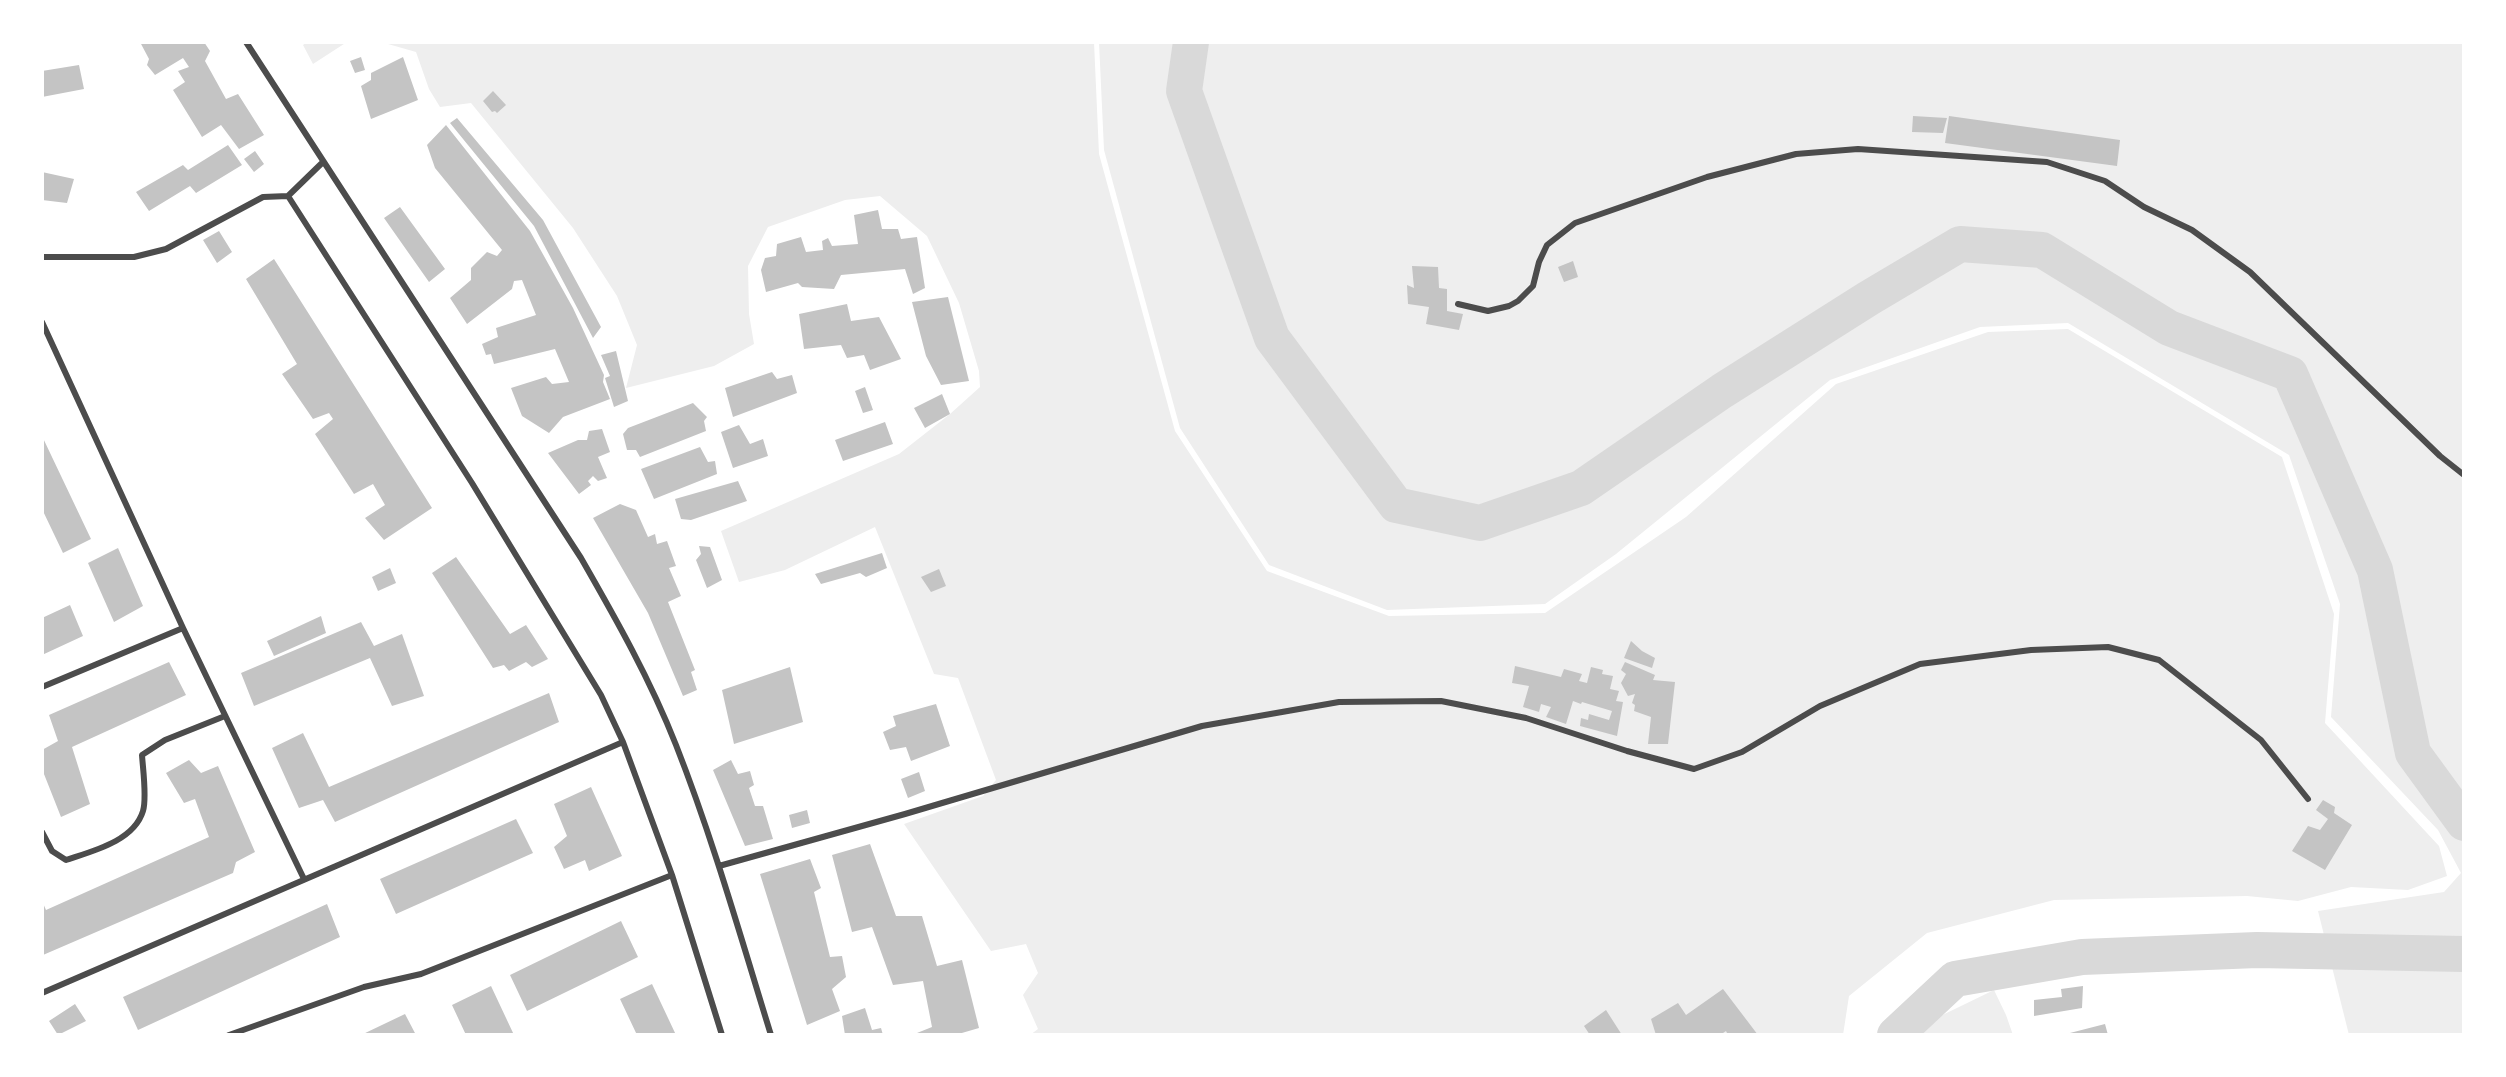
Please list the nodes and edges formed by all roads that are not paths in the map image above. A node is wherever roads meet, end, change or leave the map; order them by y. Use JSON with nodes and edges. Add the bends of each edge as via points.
{"nodes":[{"id":1,"x":246,"y":42,"type":"edge"},
{"id":2,"x":323,"y":162,"type":"junction"},
{"id":3,"x":288,"y":196,"type":"junction"},
{"id":4,"x":42,"y":257,"type":"edge"},
{"id":5,"x":1458,"y":304,"type":"dead end"},
{"id":6,"x":42,"y":322,"type":"edge"},
{"id":7,"x":2464,"y":475,"type":"edge"},
{"id":8,"x":183,"y":628,"type":"junction"},
{"id":9,"x":42,"y":687,"type":"edge"},
{"id":10,"x":225,"y":716,"type":"junction"},
{"id":11,"x":623,"y":742,"type":"junction"},
{"id":12,"x":2308,"y":799,"type":"dead end"},
{"id":13,"x":42,"y":832,"type":"edge"},
{"id":14,"x":719,"y":866,"type":"junction"},
{"id":15,"x":672,"y":875,"type":"junction"},
{"id":16,"x":304,"y":879,"type":"junction"},
{"id":17,"x":42,"y":993,"type":"edge"},
{"id":18,"x":229,"y":1035,"type":"edge"},
{"id":19,"x":722,"y":1035,"type":"edge"},
{"id":20,"x":771,"y":1035,"type":"edge"}],
"edges":[{"from":1,"to":2,"type":"street"},
{"from":2,"to":3,"type":"street"},
{"from":2,"to":14,"type":"street","via":[[581,558],[632,647],[676,744]]},
{"from":3,"to":4,"type":"street","via":[[263,197],[166,249],[134,257]]},
{"from":3,"to":11,"type":"street","via":[[472,483],[601,695]]},
{"from":5,"to":7,"type":"street","via":[[1488,311],[1518,301],[1533,286],[1547,245],[1575,223],[1707,177],[1796,154],[1858,149],[2046,162],[2105,181],[2144,207],[2192,230],[2250,272]]},
{"from":6,"to":8,"type":"street"},
{"from":8,"to":9,"type":"street"},
{"from":8,"to":10,"type":"street"},
{"from":10,"to":13,"type":"street","via":[[165,740],[142,755],[144,809],[136,827],[100,849],[66,860],[52,851]]},
{"from":10,"to":16,"type":"street"},
{"from":11,"to":15,"type":"street"},
{"from":11,"to":16,"type":"street"},
{"from":12,"to":14,"type":"street","via":[[2261,740],[2159,660],[2108,647],[2031,650],[1920,664],[1820,706],[1742,752],[1694,769],[1526,718],[1441,701],[1339,702],[1202,726]]},
{"from":14,"to":20,"type":"street"},
{"from":15,"to":18,"type":"street","via":[[421,974],[364,987]]},
{"from":15,"to":19,"type":"street"},
{"from":16,"to":17,"type":"street"}]}
